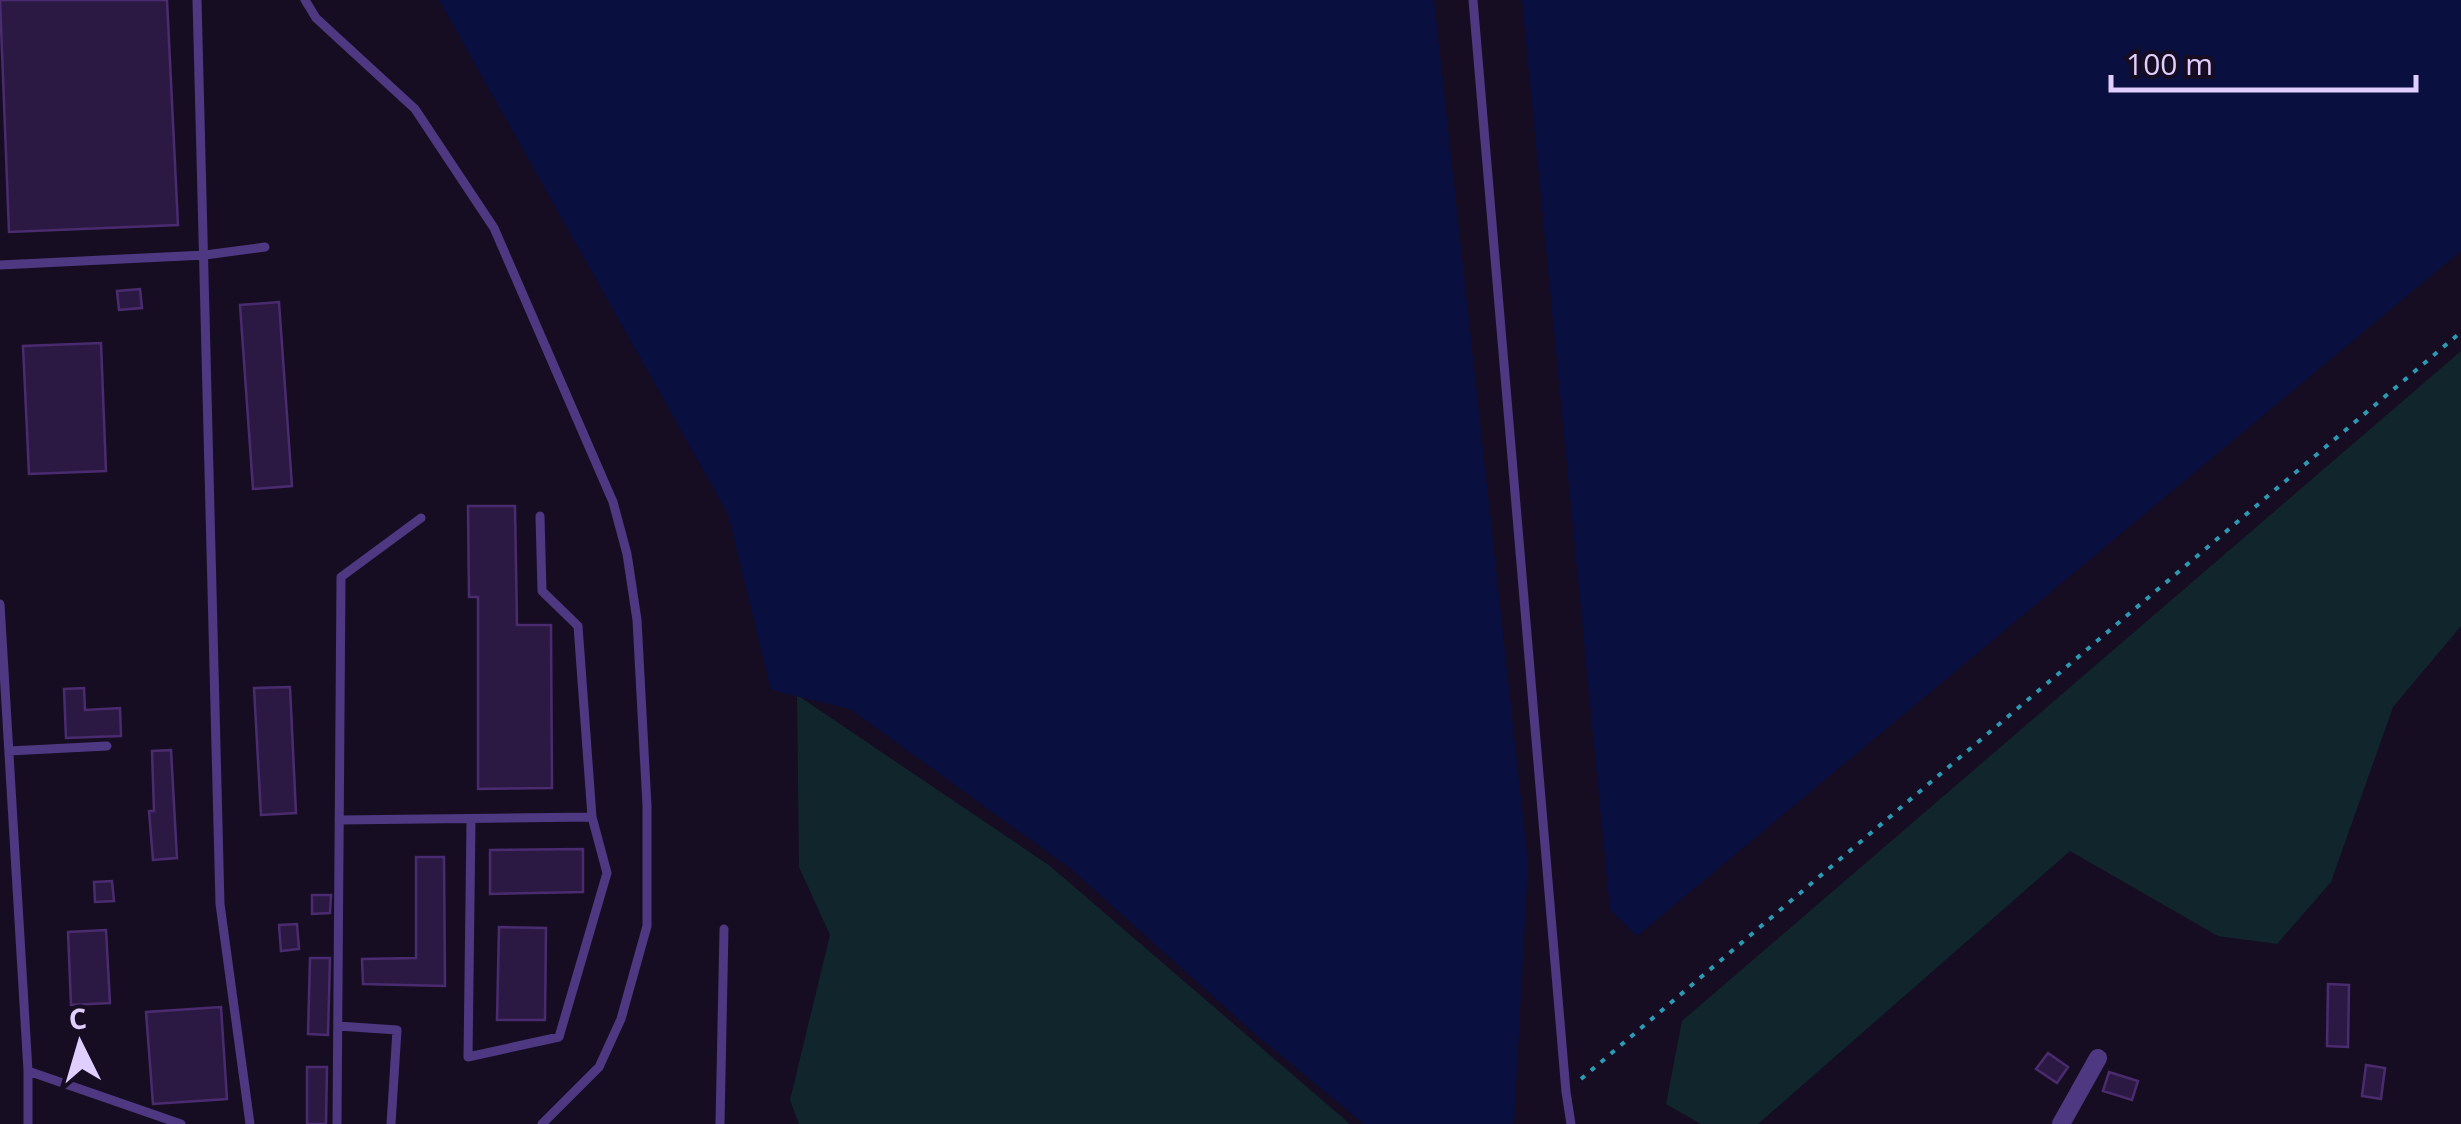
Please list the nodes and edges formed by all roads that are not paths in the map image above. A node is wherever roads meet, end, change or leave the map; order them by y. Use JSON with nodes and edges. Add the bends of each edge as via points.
{"nodes":[{"id":1,"x":197,"y":0,"type":"edge"},
{"id":2,"x":304,"y":0,"type":"edge"},
{"id":3,"x":1472,"y":0,"type":"edge"},
{"id":4,"x":264,"y":247,"type":"dead end"},
{"id":5,"x":205,"y":255,"type":"junction"},
{"id":6,"x":0,"y":266,"type":"edge"},
{"id":7,"x":540,"y":516,"type":"dead end"},
{"id":8,"x":421,"y":518,"type":"dead end"},
{"id":9,"x":0,"y":604,"type":"edge"},
{"id":10,"x":106,"y":746,"type":"dead end"},
{"id":11,"x":9,"y":751,"type":"junction"},
{"id":12,"x":592,"y":818,"type":"junction"},
{"id":13,"x":339,"y":820,"type":"junction"},
{"id":14,"x":470,"y":821,"type":"junction"},
{"id":15,"x":724,"y":929,"type":"dead end"},
{"id":16,"x":338,"y":1026,"type":"junction"},
{"id":17,"x":2098,"y":1058,"type":"dead end"},
{"id":18,"x":28,"y":1071,"type":"junction"},
{"id":19,"x":28,"y":1124,"type":"edge"},
{"id":20,"x":181,"y":1124,"type":"edge"},
{"id":21,"x":250,"y":1124,"type":"edge"},
{"id":22,"x":337,"y":1124,"type":"edge"},
{"id":23,"x":391,"y":1124,"type":"edge"},
{"id":24,"x":542,"y":1124,"type":"edge"},
{"id":25,"x":720,"y":1124,"type":"edge"},
{"id":26,"x":1571,"y":1124,"type":"edge"},
{"id":27,"x":2061,"y":1124,"type":"edge"}],
"edges":[{"from":1,"to":5,"type":"lane"},
{"from":2,"to":24,"type":"lane","via":[[415,109],[494,228],[613,502],[627,554],[637,620],[647,926],[621,1018],[599,1067]]},
{"from":3,"to":26,"type":"lane"},
{"from":4,"to":5,"type":"lane"},
{"from":5,"to":6,"type":"lane"},
{"from":5,"to":21,"type":"lane","via":[[220,904]]},
{"from":7,"to":12,"type":"lane","via":[[542,591],[578,626]]},
{"from":8,"to":13,"type":"lane","via":[[341,578]]},
{"from":9,"to":11,"type":"lane"},
{"from":10,"to":11,"type":"lane"},
{"from":11,"to":18,"type":"lane"},
{"from":12,"to":14,"type":"lane"},
{"from":12,"to":14,"type":"lane","via":[[607,873],[559,1037],[468,1057]]},
{"from":13,"to":14,"type":"lane"},
{"from":13,"to":16,"type":"lane"},
{"from":15,"to":25,"type":"lane"},
{"from":16,"to":22,"type":"lane"},
{"from":16,"to":23,"type":"lane","via":[[397,1030]]},
{"from":17,"to":27,"type":"street"},
{"from":18,"to":19,"type":"lane"},
{"from":18,"to":20,"type":"lane"}]}
